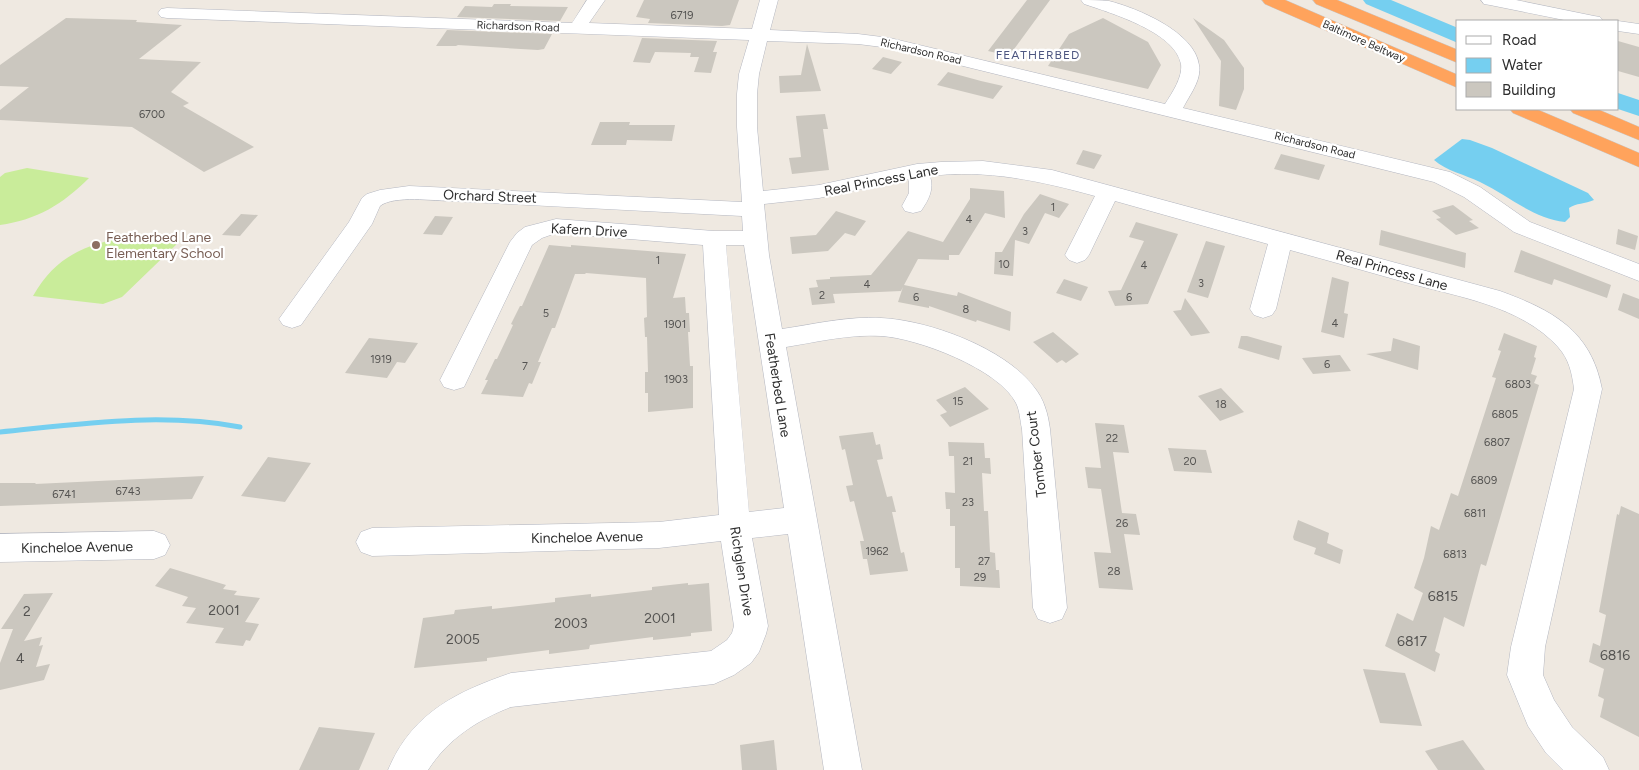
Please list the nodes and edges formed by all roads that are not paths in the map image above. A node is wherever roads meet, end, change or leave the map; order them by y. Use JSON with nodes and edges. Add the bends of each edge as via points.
{"nodes":[{"id":1,"x":596,"y":0,"type":"edge"},
{"id":2,"x":769,"y":0,"type":"edge"},
{"id":3,"x":1090,"y":0,"type":"edge"},
{"id":4,"x":1271,"y":0,"type":"edge"},
{"id":5,"x":1322,"y":0,"type":"edge"},
{"id":6,"x":1490,"y":0,"type":"edge"},
{"id":7,"x":167,"y":13,"type":"dead end"},
{"id":8,"x":1589,"y":20,"type":"edge"},
{"id":9,"x":1619,"y":26,"type":"edge"},
{"id":10,"x":577,"y":28,"type":"junction"},
{"id":11,"x":1639,"y":29,"type":"edge"},
{"id":12,"x":759,"y":35,"type":"junction"},
{"id":13,"x":1456,"y":56,"type":"edge"},
{"id":14,"x":1456,"y":81,"type":"edge"},
{"id":15,"x":1172,"y":110,"type":"junction"},
{"id":16,"x":1522,"y":110,"type":"edge"},
{"id":17,"x":1582,"y":110,"type":"edge"},
{"id":18,"x":1639,"y":134,"type":"edge"},
{"id":19,"x":1639,"y":161,"type":"edge"},
{"id":20,"x":917,"y":171,"type":"junction"},
{"id":21,"x":1108,"y":193,"type":"junction"},
{"id":22,"x":753,"y":203,"type":"junction"},
{"id":23,"x":913,"y":206,"type":"dead end"},
{"id":24,"x":714,"y":238,"type":"junction"},
{"id":25,"x":755,"y":238,"type":"junction"},
{"id":26,"x":1282,"y":239,"type":"junction"},
{"id":27,"x":1077,"y":254,"type":"dead end"},
{"id":28,"x":1639,"y":273,"type":"edge"},
{"id":29,"x":1262,"y":309,"type":"dead end"},
{"id":30,"x":292,"y":319,"type":"dead end"},
{"id":31,"x":771,"y":340,"type":"junction"},
{"id":32,"x":454,"y":380,"type":"dead end"},
{"id":33,"x":800,"y":519,"type":"junction"},
{"id":34,"x":735,"y":528,"type":"junction"},
{"id":35,"x":372,"y":542,"type":"dead end"},
{"id":36,"x":154,"y":545,"type":"dead end"},
{"id":37,"x":1,"y":550,"type":"edge"},
{"id":38,"x":1050,"y":608,"type":"dead end"},
{"id":39,"x":407,"y":770,"type":"edge"},
{"id":40,"x":843,"y":770,"type":"edge"},
{"id":41,"x":1590,"y":770,"type":"edge"}],
"edges":[{"from":1,"to":10,"type":"street"},
{"from":2,"to":12,"type":"street","name":"Featherbed Lane"},
{"from":3,"to":15,"type":"street","via":[[1150,24],[1168,35],[1185,52],[1190,64],[1188,76]]},
{"from":4,"to":14,"type":"highway","name":"Baltimore Beltway"},
{"from":5,"to":13,"type":"highway","name":"Baltimore Beltway"},
{"from":6,"to":8,"type":"street"},
{"from":7,"to":10,"type":"street","name":"Richardson Road"},
{"from":9,"to":11,"type":"street"},
{"from":10,"to":12,"type":"street","name":"Richardson Road"},
{"from":12,"to":15,"type":"street","name":"Richardson Road","via":[[890,43]]},
{"from":12,"to":22,"type":"street","name":"Featherbed Lane","via":[[747,94]]},
{"from":15,"to":28,"type":"street","name":"Richardson Road","via":[[1442,178],[1472,192],[1522,227]]},
{"from":16,"to":19,"type":"highway"},
{"from":17,"to":18,"type":"highway"},
{"from":20,"to":21,"type":"street","name":"Real Princess Lane","via":[[968,167],[996,169],[1052,177]]},
{"from":20,"to":22,"type":"street","name":"Real Princess Lane"},
{"from":20,"to":23,"type":"street","via":[[923,185],[922,193]]},
{"from":21,"to":26,"type":"street","name":"Real Princess Lane"},
{"from":21,"to":27,"type":"street"},
{"from":22,"to":25,"type":"street","name":"Featherbed Lane"},
{"from":22,"to":30,"type":"street","name":"Orchard Street","via":[[619,204],[537,197],[388,195],[370,203],[360,224]]},
{"from":24,"to":25,"type":"street","name":"Kafern Drive"},
{"from":24,"to":32,"type":"street","name":"Kafern Drive","via":[[556,226],[536,230],[522,242]]},
{"from":24,"to":34,"type":"street","name":"Richglen Drive"},
{"from":25,"to":31,"type":"street","name":"Featherbed Lane"},
{"from":26,"to":29,"type":"street"},
{"from":26,"to":41,"type":"street","name":"Real Princess Lane","via":[[1518,307],[1544,321],[1579,355],[1587,372],[1588,389],[1528,647],[1525,675],[1541,713]]},
{"from":31,"to":33,"type":"street","name":"Featherbed Lane"},
{"from":31,"to":38,"type":"street","name":"Tomber Court","via":[[856,328],[906,330],[977,356],[1014,381],[1032,409],[1036,429]]},
{"from":33,"to":34,"type":"street","name":"Kincheloe Avenue"},
{"from":33,"to":40,"type":"street","name":"Featherbed Lane"},
{"from":34,"to":35,"type":"street","name":"Kincheloe Avenue","via":[[659,535]]},
{"from":34,"to":39,"type":"street","name":"Richglen Drive","via":[[751,626],[749,640],[730,659],[714,667],[511,690],[487,698],[455,714],[431,734]]},
{"from":36,"to":37,"type":"street","name":"Kincheloe Avenue"}]}
